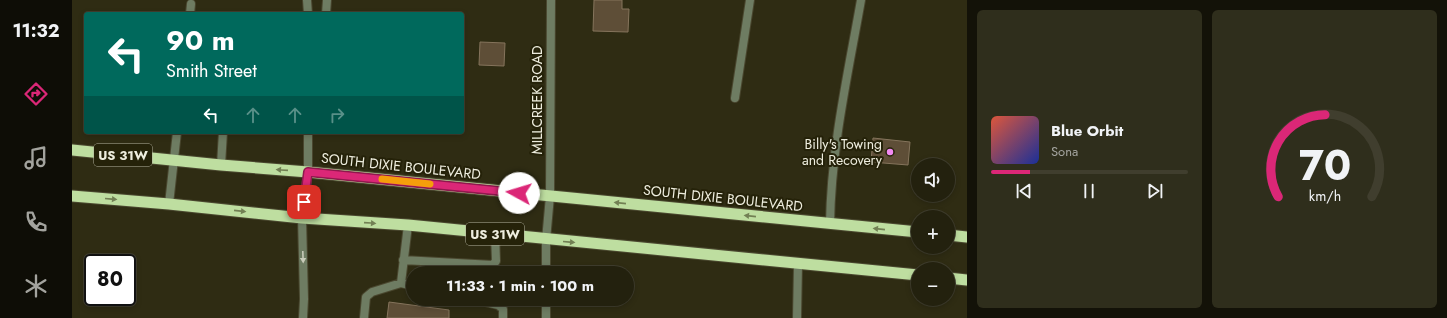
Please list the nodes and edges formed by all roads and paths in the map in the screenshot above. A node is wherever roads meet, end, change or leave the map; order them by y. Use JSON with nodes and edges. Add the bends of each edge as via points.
{"nodes":[{"id":1,"x":307,"y":0,"type":"edge"},
{"id":2,"x":327,"y":0,"type":"edge"},
{"id":3,"x":551,"y":0,"type":"edge"},
{"id":4,"x":750,"y":0,"type":"edge"},
{"id":5,"x":861,"y":0,"type":"edge"},
{"id":6,"x":191,"y":4,"type":"dead end"},
{"id":7,"x":190,"y":12,"type":"edge"},
{"id":8,"x":308,"y":12,"type":"edge"},
{"id":9,"x":326,"y":12,"type":"edge"},
{"id":10,"x":735,"y":98,"type":"dead end"},
{"id":11,"x":176,"y":134,"type":"edge"},
{"id":12,"x":223,"y":134,"type":"edge"},
{"id":13,"x":308,"y":134,"type":"edge"},
{"id":14,"x":72,"y":150,"type":"edge"},
{"id":15,"x":174,"y":160,"type":"junction"},
{"id":16,"x":221,"y":165,"type":"junction"},
{"id":17,"x":308,"y":172,"type":"junction"},
{"id":18,"x":72,"y":196,"type":"edge"},
{"id":19,"x":550,"y":196,"type":"junction"},
{"id":20,"x":169,"y":204,"type":"junction"},
{"id":21,"x":302,"y":218,"type":"junction"},
{"id":22,"x":830,"y":224,"type":"junction"},
{"id":23,"x":408,"y":225,"type":"junction"},
{"id":24,"x":911,"y":231,"type":"edge"},
{"id":25,"x":495,"y":234,"type":"junction"},
{"id":26,"x":955,"y":236,"type":"edge"},
{"id":27,"x":967,"y":237,"type":"edge"},
{"id":28,"x":546,"y":240,"type":"junction"},
{"id":29,"x":403,"y":260,"type":"junction"},
{"id":30,"x":798,"y":264,"type":"junction"},
{"id":31,"x":546,"y":266,"type":"edge"},
{"id":32,"x":911,"y":274,"type":"edge"},
{"id":33,"x":955,"y":279,"type":"edge"},
{"id":34,"x":967,"y":280,"type":"edge"},
{"id":35,"x":401,"y":283,"type":"junction"},
{"id":36,"x":406,"y":284,"type":"edge"},
{"id":37,"x":499,"y":306,"type":"edge"},
{"id":38,"x":546,"y":306,"type":"edge"},
{"id":39,"x":303,"y":318,"type":"edge"},
{"id":40,"x":364,"y":318,"type":"edge"},
{"id":41,"x":503,"y":318,"type":"edge"},
{"id":42,"x":546,"y":318,"type":"edge"},
{"id":43,"x":797,"y":318,"type":"edge"}],
"edges":[{"from":1,"to":8,"type":"street"},
{"from":2,"to":9,"type":"street"},
{"from":3,"to":19,"type":"street","name":"MILLCREEK ROAD"},
{"from":4,"to":10,"type":"street"},
{"from":5,"to":22,"type":"street","via":[[836,138]]},
{"from":6,"to":7,"type":"street"},
{"from":11,"to":15,"type":"street"},
{"from":12,"to":16,"type":"street"},
{"from":13,"to":17,"type":"street"},
{"from":14,"to":15,"type":"highway","name":"SOUTH DIXIE BOULEVARD","number":"US 31W"},
{"from":15,"to":16,"type":"highway","name":"SOUTH DIXIE BOULEVARD","number":"US 31W"},
{"from":15,"to":20,"type":"street"},
{"from":17,"to":16,"type":"highway","name":"SOUTH DIXIE BOULEVARD","number":"US 31W","one_way":true},
{"from":17,"to":19,"type":"highway","name":"SOUTH DIXIE BOULEVARD","number":"US 31W"},
{"from":17,"to":21,"type":"street"},
{"from":18,"to":20,"type":"highway","number":"US 31W","one_way":true},
{"from":22,"to":19,"type":"highway","name":"SOUTH DIXIE BOULEVARD","number":"US 31W","one_way":true},
{"from":19,"to":28,"type":"street","name":"MILLCREEK ROAD"},
{"from":20,"to":21,"type":"highway","number":"US 31W","one_way":true},
{"from":21,"to":23,"type":"highway","number":"US 31W","one_way":true},
{"from":21,"to":39,"type":"street","one_way":true},
{"from":24,"to":22,"type":"highway","name":"SOUTH DIXIE BOULEVARD","number":"US 31W","one_way":true},
{"from":23,"to":25,"type":"highway","number":"US 31W"},
{"from":23,"to":29,"type":"street"},
{"from":25,"to":28,"type":"highway","number":"US 31W"},
{"from":25,"to":29,"type":"street","via":[[496,261],[493,265]]},
{"from":26,"to":27,"type":"highway"},
{"from":28,"to":30,"type":"highway","number":"US 31W","one_way":true},
{"from":28,"to":31,"type":"street","name":"MILLCREEK ROAD"},
{"from":29,"to":35,"type":"street"},
{"from":30,"to":32,"type":"highway","number":"US 31W"},
{"from":30,"to":43,"type":"street"},
{"from":33,"to":34,"type":"highway"},
{"from":35,"to":36,"type":"street"},
{"from":35,"to":40,"type":"street","via":[[372,292],[366,297]]},
{"from":37,"to":41,"type":"street","via":[[503,309]]},
{"from":38,"to":42,"type":"street"}]}
